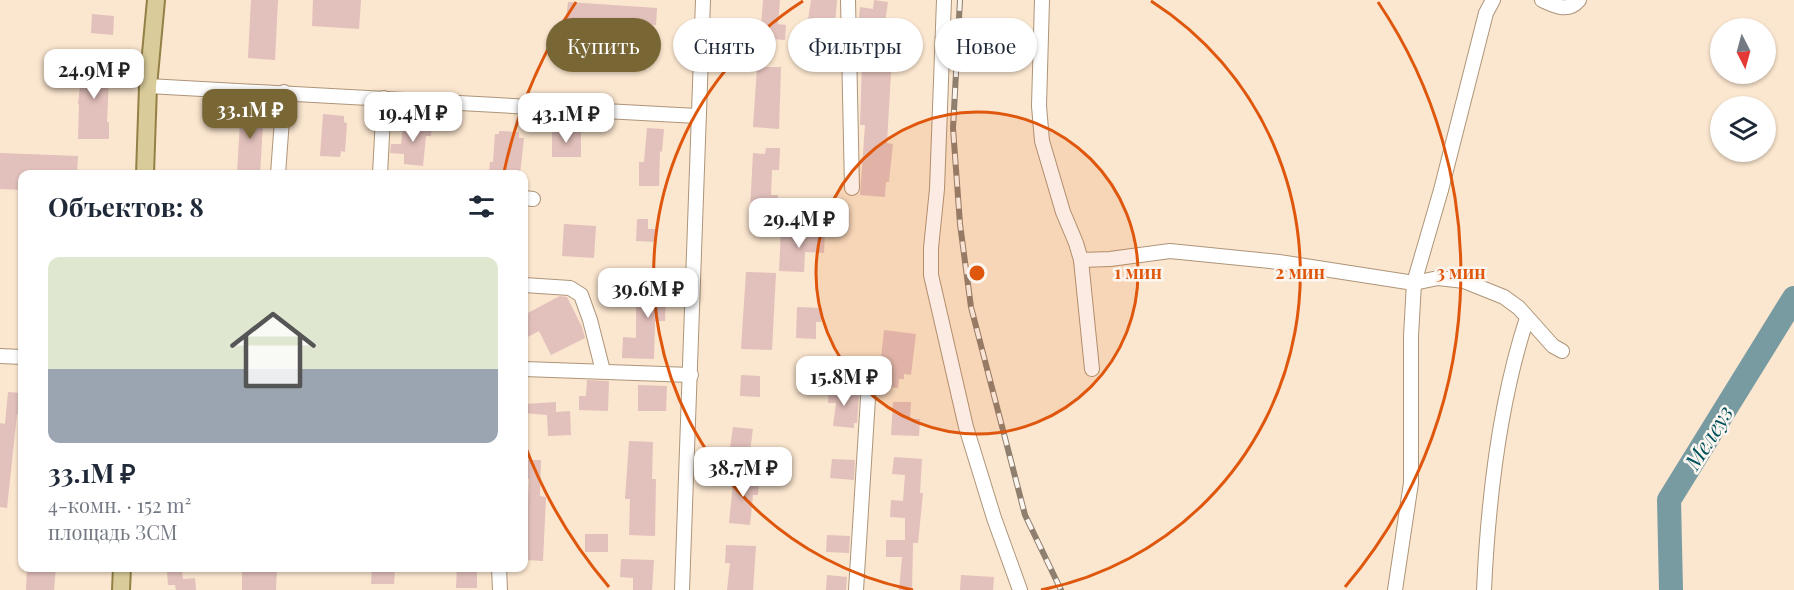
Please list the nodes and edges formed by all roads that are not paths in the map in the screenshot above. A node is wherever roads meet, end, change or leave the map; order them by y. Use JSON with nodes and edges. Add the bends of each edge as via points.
{"nodes":[{"id":1,"x":156,"y":0,"type":"edge"},
{"id":2,"x":703,"y":0,"type":"edge"},
{"id":3,"x":848,"y":0,"type":"edge"},
{"id":4,"x":944,"y":0,"type":"edge"},
{"id":5,"x":1042,"y":0,"type":"edge"},
{"id":6,"x":1493,"y":0,"type":"edge"},
{"id":7,"x":1542,"y":0,"type":"edge"},
{"id":8,"x":1579,"y":0,"type":"edge"},
{"id":9,"x":148,"y":86,"type":"junction"},
{"id":10,"x":284,"y":92,"type":"junction"},
{"id":11,"x":384,"y":98,"type":"junction"},
{"id":12,"x":697,"y":116,"type":"junction"},
{"id":13,"x":145,"y":170,"type":"edge"},
{"id":14,"x":278,"y":170,"type":"edge"},
{"id":15,"x":380,"y":170,"type":"edge"},
{"id":16,"x":852,"y":188,"type":"dead end"},
{"id":17,"x":1081,"y":260,"type":"junction"},
{"id":18,"x":1414,"y":283,"type":"junction"},
{"id":19,"x":528,"y":285,"type":"edge"},
{"id":20,"x":1527,"y":318,"type":"junction"},
{"id":21,"x":1562,"y":351,"type":"dead end"},
{"id":22,"x":0,"y":356,"type":"edge"},
{"id":23,"x":18,"y":357,"type":"edge"},
{"id":24,"x":528,"y":369,"type":"edge"},
{"id":25,"x":1092,"y":369,"type":"dead end"},
{"id":26,"x":603,"y":371,"type":"junction"},
{"id":27,"x":691,"y":375,"type":"junction"},
{"id":28,"x":869,"y":382,"type":"dead end"},
{"id":29,"x":122,"y":572,"type":"edge"},
{"id":30,"x":500,"y":572,"type":"edge"},
{"id":31,"x":120,"y":590,"type":"edge"},
{"id":32,"x":500,"y":590,"type":"edge"},
{"id":33,"x":682,"y":590,"type":"edge"},
{"id":34,"x":856,"y":590,"type":"edge"},
{"id":35,"x":1020,"y":590,"type":"edge"},
{"id":36,"x":1395,"y":590,"type":"edge"},
{"id":37,"x":1484,"y":590,"type":"edge"}],
"edges":[{"from":1,"to":9,"type":"main road"},
{"from":2,"to":12,"type":"street"},
{"from":3,"to":16,"type":"street"},
{"from":4,"to":35,"type":"street","via":[[931,275],[966,427]]},
{"from":5,"to":17,"type":"street","via":[[1042,141]]},
{"from":6,"to":18,"type":"street"},
{"from":7,"to":8,"type":"street","via":[[1563,9]]},
{"from":9,"to":10,"type":"street"},
{"from":9,"to":13,"type":"main road"},
{"from":10,"to":11,"type":"street"},
{"from":10,"to":14,"type":"street"},
{"from":11,"to":12,"type":"street"},
{"from":11,"to":15,"type":"street"},
{"from":12,"to":27,"type":"street"},
{"from":17,"to":18,"type":"street","via":[[1170,251],[1279,262]]},
{"from":17,"to":25,"type":"street"},
{"from":18,"to":20,"type":"street","via":[[1438,278],[1464,282],[1504,297]]},
{"from":18,"to":36,"type":"street","via":[[1410,483]]},
{"from":19,"to":26,"type":"street","via":[[570,288],[581,295]]},
{"from":20,"to":21,"type":"street"},
{"from":20,"to":37,"type":"street","via":[[1515,355],[1496,462]]},
{"from":22,"to":23,"type":"street"},
{"from":24,"to":26,"type":"street"},
{"from":26,"to":27,"type":"street"},
{"from":27,"to":33,"type":"street"},
{"from":28,"to":34,"type":"street"},
{"from":29,"to":31,"type":"main road"},
{"from":30,"to":32,"type":"street"}]}
